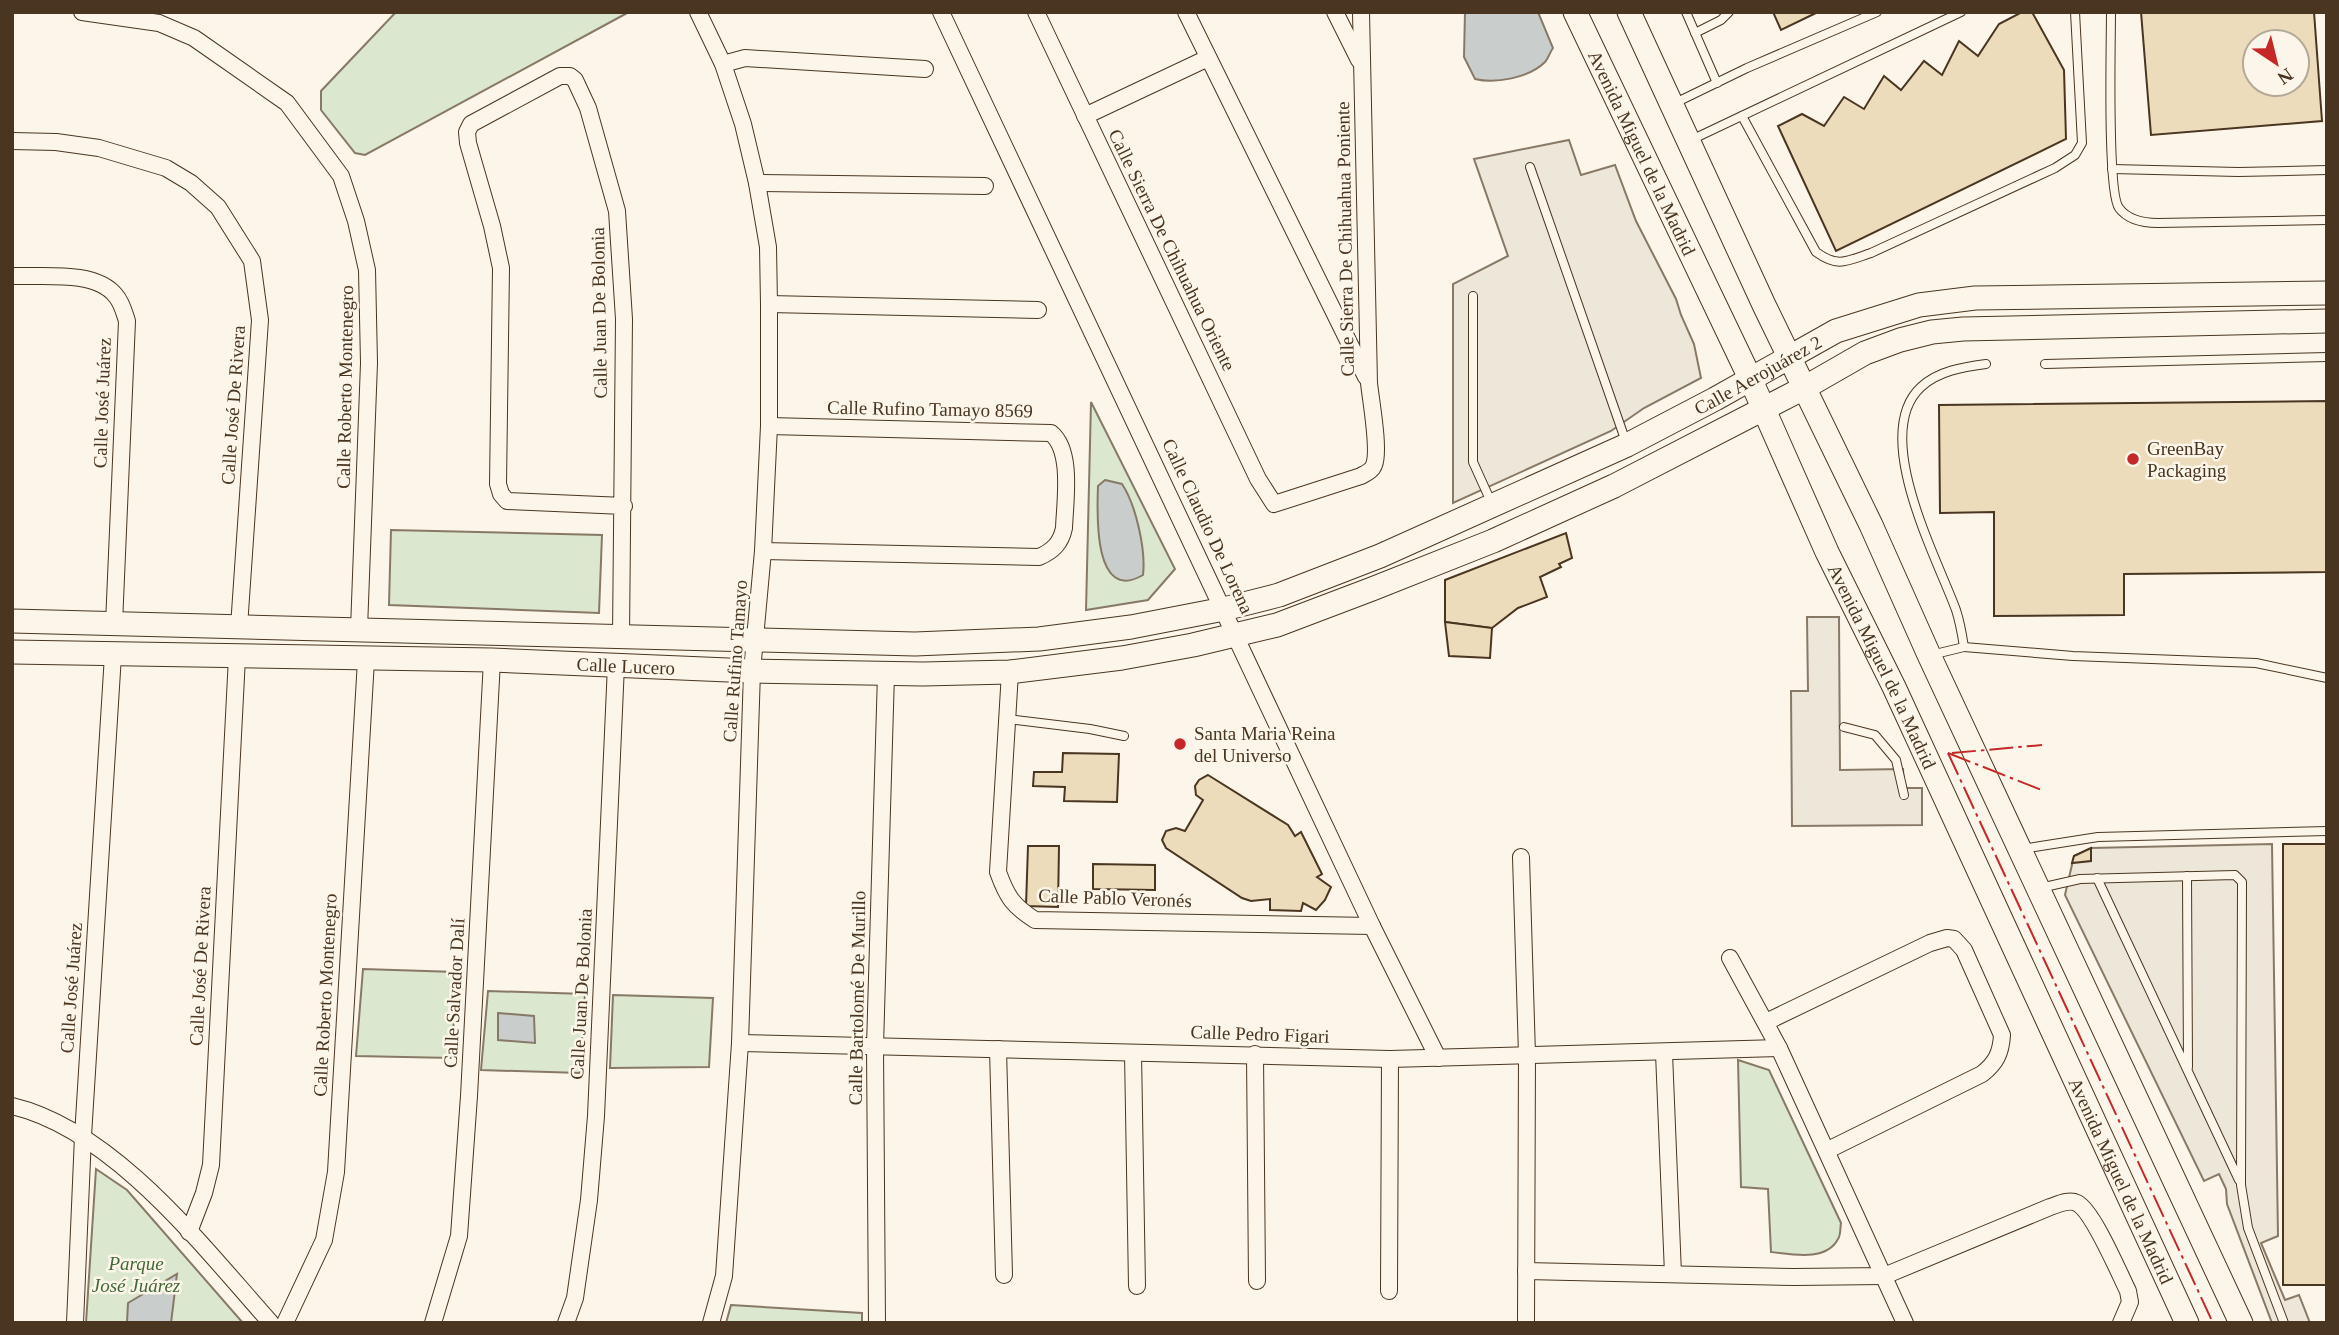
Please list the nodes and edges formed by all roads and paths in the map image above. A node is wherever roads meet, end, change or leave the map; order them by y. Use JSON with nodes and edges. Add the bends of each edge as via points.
{"nodes":[{"id":1,"x":82,"y":12,"type":"edge"},
{"id":2,"x":698,"y":12,"type":"edge"},
{"id":3,"x":941,"y":12,"type":"edge"},
{"id":4,"x":1036,"y":12,"type":"edge"},
{"id":5,"x":1186,"y":12,"type":"edge"},
{"id":6,"x":1335,"y":12,"type":"edge"},
{"id":7,"x":1361,"y":12,"type":"edge"},
{"id":8,"x":1575,"y":12,"type":"edge"},
{"id":9,"x":1629,"y":12,"type":"edge"},
{"id":10,"x":1686,"y":12,"type":"edge"},
{"id":11,"x":1729,"y":12,"type":"edge"},
{"id":12,"x":1877,"y":12,"type":"edge"},
{"id":13,"x":1961,"y":12,"type":"edge"},
{"id":14,"x":2075,"y":12,"type":"edge"},
{"id":15,"x":2111,"y":12,"type":"edge"},
{"id":16,"x":1695,"y":33,"type":"junction"},
{"id":17,"x":1208,"y":58,"type":"junction"},
{"id":18,"x":723,"y":64,"type":"junction"},
{"id":19,"x":1362,"y":65,"type":"junction"},
{"id":20,"x":925,"y":69,"type":"dead end"},
{"id":21,"x":1717,"y":83,"type":"junction"},
{"id":22,"x":1672,"y":104,"type":"junction"},
{"id":23,"x":1084,"y":116,"type":"junction"},
{"id":24,"x":1742,"y":116,"type":"junction"},
{"id":25,"x":12,"y":141,"type":"edge"},
{"id":26,"x":1689,"y":141,"type":"junction"},
{"id":27,"x":1530,"y":167,"type":"dead end"},
{"id":28,"x":2112,"y":169,"type":"junction"},
{"id":29,"x":2327,"y":170,"type":"edge"},
{"id":30,"x":757,"y":183,"type":"junction"},
{"id":31,"x":985,"y":186,"type":"dead end"},
{"id":32,"x":2327,"y":220,"type":"edge"},
{"id":33,"x":12,"y":276,"type":"edge"},
{"id":34,"x":2327,"y":293,"type":"edge"},
{"id":35,"x":1473,"y":296,"type":"dead end"},
{"id":36,"x":769,"y":304,"type":"junction"},
{"id":37,"x":1038,"y":310,"type":"dead end"},
{"id":38,"x":2327,"y":321,"type":"edge"},
{"id":39,"x":1836,"y":331,"type":"junction"},
{"id":40,"x":1789,"y":356,"type":"junction"},
{"id":41,"x":2327,"y":357,"type":"edge"},
{"id":42,"x":1849,"y":361,"type":"junction"},
{"id":43,"x":1986,"y":364,"type":"dead end"},
{"id":44,"x":2045,"y":364,"type":"dead end"},
{"id":45,"x":1749,"y":378,"type":"junction"},
{"id":46,"x":1369,"y":383,"type":"junction"},
{"id":47,"x":1804,"y":388,"type":"junction"},
{"id":48,"x":1763,"y":409,"type":"junction"},
{"id":49,"x":769,"y":426,"type":"junction"},
{"id":50,"x":1627,"y":445,"type":"junction"},
{"id":51,"x":1374,"y":465,"type":"joint"},
{"id":52,"x":624,"y":506,"type":"junction"},
{"id":53,"x":1493,"y":507,"type":"junction"},
{"id":54,"x":763,"y":551,"type":"junction"},
{"id":55,"x":1224,"y":609,"type":"junction"},
{"id":56,"x":12,"y":621,"type":"edge"},
{"id":57,"x":114,"y":624,"type":"junction"},
{"id":58,"x":239,"y":627,"type":"junction"},
{"id":59,"x":359,"y":629,"type":"junction"},
{"id":60,"x":1235,"y":634,"type":"junction"},
{"id":61,"x":621,"y":637,"type":"junction"},
{"id":62,"x":755,"y":642,"type":"junction"},
{"id":63,"x":1964,"y":647,"type":"junction"},
{"id":64,"x":12,"y":652,"type":"edge"},
{"id":65,"x":113,"y":655,"type":"junction"},
{"id":66,"x":1928,"y":655,"type":"junction"},
{"id":67,"x":237,"y":657,"type":"junction"},
{"id":68,"x":366,"y":660,"type":"junction"},
{"id":69,"x":492,"y":660,"type":"junction"},
{"id":70,"x":617,"y":665,"type":"junction"},
{"id":71,"x":752,"y":671,"type":"junction"},
{"id":72,"x":1010,"y":672,"type":"junction"},
{"id":73,"x":886,"y":674,"type":"junction"},
{"id":74,"x":2327,"y":678,"type":"edge"},
{"id":75,"x":1007,"y":719,"type":"junction"},
{"id":76,"x":1844,"y":727,"type":"dead end"},
{"id":77,"x":1124,"y":736,"type":"dead end"},
{"id":78,"x":1904,"y":795,"type":"dead end"},
{"id":79,"x":2327,"y":831,"type":"edge"},
{"id":80,"x":2019,"y":850,"type":"junction"},
{"id":81,"x":1521,"y":857,"type":"dead end"},
{"id":82,"x":2187,"y":876,"type":"junction"},
{"id":83,"x":2097,"y":878,"type":"junction"},
{"id":84,"x":2037,"y":888,"type":"junction"},
{"id":85,"x":1372,"y":926,"type":"junction"},
{"id":86,"x":1730,"y":958,"type":"dead end"},
{"id":87,"x":1766,"y":1022,"type":"junction"},
{"id":88,"x":740,"y":1043,"type":"junction"},
{"id":89,"x":875,"y":1046,"type":"junction"},
{"id":90,"x":1779,"y":1048,"type":"junction"},
{"id":91,"x":998,"y":1049,"type":"junction"},
{"id":92,"x":1133,"y":1053,"type":"junction"},
{"id":93,"x":1664,"y":1053,"type":"junction"},
{"id":94,"x":1255,"y":1054,"type":"junction"},
{"id":95,"x":1527,"y":1055,"type":"junction"},
{"id":96,"x":1438,"y":1058,"type":"junction"},
{"id":97,"x":1390,"y":1059,"type":"junction"},
{"id":98,"x":2188,"y":1070,"type":"junction"},
{"id":99,"x":12,"y":1106,"type":"edge"},
{"id":100,"x":83,"y":1136,"type":"junction"},
{"id":101,"x":1828,"y":1150,"type":"junction"},
{"id":102,"x":2241,"y":1185,"type":"junction"},
{"id":103,"x":189,"y":1232,"type":"junction"},
{"id":104,"x":1526,"y":1271,"type":"junction"},
{"id":105,"x":1004,"y":1275,"type":"dead end"},
{"id":106,"x":1673,"y":1275,"type":"junction"},
{"id":107,"x":1884,"y":1276,"type":"junction"},
{"id":108,"x":1257,"y":1281,"type":"dead end"},
{"id":109,"x":1138,"y":1286,"type":"dead end"},
{"id":110,"x":1389,"y":1291,"type":"dead end"},
{"id":111,"x":75,"y":1323,"type":"edge"},
{"id":112,"x":271,"y":1323,"type":"edge"},
{"id":113,"x":285,"y":1323,"type":"edge"},
{"id":114,"x":433,"y":1323,"type":"edge"},
{"id":115,"x":566,"y":1323,"type":"edge"},
{"id":116,"x":711,"y":1323,"type":"edge"},
{"id":117,"x":877,"y":1323,"type":"edge"},
{"id":118,"x":1526,"y":1323,"type":"edge"},
{"id":119,"x":1905,"y":1323,"type":"edge"},
{"id":120,"x":2121,"y":1323,"type":"edge"},
{"id":121,"x":2187,"y":1323,"type":"edge"},
{"id":122,"x":2241,"y":1323,"type":"edge"},
{"id":123,"x":2284,"y":1323,"type":"edge"}],
"edges":[{"from":1,"to":59,"type":"street","name":"Calle Roberto Montenegro","via":[[159,23],[194,38],[287,103],[341,176],[367,270],[369,363]]},
{"from":2,"to":18,"type":"street","name":"Calle Rufino Tamayo"},
{"from":3,"to":55,"type":"street","name":"Calle Claudio De Lorena"},
{"from":4,"to":23,"type":"street","name":"Calle Sierra De Chihuahua Oriente"},
{"from":5,"to":17,"type":"street"},
{"from":6,"to":19,"type":"street"},
{"from":7,"to":19,"type":"street","name":"Calle Sierra De Chihuahua Poniente"},
{"from":8,"to":45,"type":"street","name":"Avenida Miguel de la Madrid"},
{"from":9,"to":22,"type":"street"},
{"from":10,"to":16,"type":"lane"},
{"from":11,"to":16,"type":"lane"},
{"from":12,"to":21,"type":"lane"},
{"from":13,"to":24,"type":"lane"},
{"from":14,"to":24,"type":"lane","via":[[2082,143],[2075,155],[2043,174],[1843,263],[1828,261],[1816,251]]},
{"from":15,"to":28,"type":"lane"},
{"from":16,"to":21,"type":"lane"},
{"from":17,"to":23,"type":"street"},
{"from":17,"to":46,"type":"street"},
{"from":18,"to":20,"type":"street","via":[[745,58]]},
{"from":18,"to":30,"type":"street","name":"Calle Rufino Tamayo"},
{"from":19,"to":46,"type":"street","name":"Calle Sierra De Chihuahua Poniente"},
{"from":21,"to":22,"type":"lane"},
{"from":22,"to":26,"type":"street"},
{"from":23,"to":51,"type":"street","name":"Calle Sierra De Chihuahua Oriente","via":[[1274,504],[1361,476]]},
{"from":24,"to":26,"type":"lane"},
{"from":25,"to":58,"type":"street","name":"Calle José De Rivera","via":[[99,148],[166,168],[218,207],[251,261],[260,320]]},
{"from":26,"to":40,"type":"street"},
{"from":27,"to":50,"type":"lane"},
{"from":28,"to":29,"type":"lane"},
{"from":28,"to":32,"type":"lane","via":[[2116,204],[2127,216],[2145,223]]},
{"from":30,"to":31,"type":"street"},
{"from":30,"to":36,"type":"street","name":"Calle Rufino Tamayo","via":[[768,247]]},
{"from":33,"to":57,"type":"street","name":"Calle José Juárez","via":[[89,279],[116,295],[127,321]]},
{"from":34,"to":39,"type":"street","name":"Calle Aerojuárez 2","via":[[1976,298],[1919,305]]},
{"from":35,"to":53,"type":"lane","via":[[1473,462]]},
{"from":36,"to":37,"type":"street"},
{"from":36,"to":49,"type":"street","name":"Calle Rufino Tamayo"},
{"from":38,"to":42,"type":"street","name":"Calle Aerojuárez 2","via":[[1963,329],[1900,340]]},
{"from":39,"to":40,"type":"street","name":"Calle Aerojuárez 2"},
{"from":39,"to":42,"type":"street"},
{"from":40,"to":45,"type":"street","name":"Calle Aerojuárez 2"},
{"from":40,"to":47,"type":"street"},
{"from":41,"to":44,"type":"lane"},
{"from":42,"to":47,"type":"street","name":"Calle Aerojuárez 2"},
{"from":43,"to":63,"type":"lane","via":[[1934,378],[1911,399],[1904,417],[1908,481],[1917,517],[1957,613]]},
{"from":45,"to":48,"type":"street","name":"Avenida Miguel de la Madrid"},
{"from":45,"to":50,"type":"street","name":"Calle Aerojuárez 2"},
{"from":46,"to":51,"type":"street","name":"Calle Sierra De Chihuahua Poniente"},
{"from":47,"to":48,"type":"street","name":"Calle Aerojuárez 2"},
{"from":47,"to":66,"type":"street"},
{"from":48,"to":60,"type":"street","name":"Calle Aerojuárez 2","via":[[1615,486],[1493,541],[1277,625]]},
{"from":48,"to":121,"type":"street","name":"Avenida Miguel de la Madrid"},
{"from":49,"to":54,"type":"street","name":"Calle Rufino Tamayo"},
{"from":49,"to":54,"type":"street","name":"Calle Rufino Tamayo 8569","via":[[1051,433],[1065,458],[1064,528],[1056,547],[1039,557]]},
{"from":50,"to":53,"type":"street","name":"Calle Aerojuárez 2"},
{"from":52,"to":52,"type":"street","name":"Calle Juan De Bolonia","via":[[624,319],[617,211],[588,108],[575,79],[560,76],[471,124],[467,132],[501,268],[500,494],[507,501]]},
{"from":52,"to":61,"type":"street","name":"Calle Juan De Bolonia"},
{"from":53,"to":55,"type":"street","name":"Calle Aerojuárez 2","via":[[1319,581]]},
{"from":54,"to":62,"type":"street","name":"Calle Rufino Tamayo"},
{"from":55,"to":60,"type":"street","name":"Calle Claudio De Lorena"},
{"from":55,"to":62,"type":"street","name":"Calle Lucero","via":[[1039,639],[915,644]]},
{"from":56,"to":57,"type":"street","name":"Calle Lucero"},
{"from":57,"to":58,"type":"street","name":"Calle Lucero"},
{"from":58,"to":59,"type":"street","name":"Calle Lucero"},
{"from":59,"to":61,"type":"street","name":"Calle Lucero"},
{"from":60,"to":72,"type":"street","name":"Calle Lucero","via":[[1122,658]]},
{"from":60,"to":85,"type":"street","name":"Calle Claudio De Lorena"},
{"from":61,"to":62,"type":"street","name":"Calle Lucero"},
{"from":62,"to":71,"type":"street","name":"Calle Rufino Tamayo"},
{"from":63,"to":66,"type":"lane"},
{"from":63,"to":74,"type":"lane","via":[[2256,663]]},
{"from":64,"to":65,"type":"street","name":"Calle Lucero"},
{"from":65,"to":67,"type":"street","name":"Calle Lucero"},
{"from":65,"to":100,"type":"street","name":"Calle José Juárez"},
{"from":66,"to":80,"type":"street"},
{"from":67,"to":68,"type":"street","name":"Calle Lucero"},
{"from":67,"to":103,"type":"street","name":"Calle José De Rivera","via":[[211,1166]]},
{"from":68,"to":69,"type":"street","name":"Calle Lucero"},
{"from":68,"to":113,"type":"street","name":"Calle Roberto Montenegro","via":[[336,1172],[324,1240]]},
{"from":69,"to":70,"type":"street","name":"Calle Lucero"},
{"from":69,"to":114,"type":"street","name":"Calle Salvador Dalí","via":[[459,1236]]},
{"from":70,"to":71,"type":"street","name":"Calle Lucero"},
{"from":70,"to":115,"type":"street","name":"Calle Juan De Bolonia","via":[[596,1116],[575,1298]]},
{"from":71,"to":73,"type":"street","name":"Calle Lucero"},
{"from":71,"to":88,"type":"street","name":"Calle Rufino Tamayo"},
{"from":72,"to":73,"type":"street","name":"Calle Lucero"},
{"from":72,"to":75,"type":"street","name":"Calle Pablo Veronés"},
{"from":73,"to":89,"type":"street","name":"Calle Bartolomé De Murillo"},
{"from":75,"to":77,"type":"lane"},
{"from":75,"to":85,"type":"street","name":"Calle Pablo Veronés","via":[[998,872],[1010,900],[1035,920]]},
{"from":76,"to":78,"type":"lane","via":[[1875,735],[1896,760]]},
{"from":79,"to":80,"type":"lane","via":[[2098,837]]},
{"from":80,"to":84,"type":"street"},
{"from":81,"to":95,"type":"street"},
{"from":82,"to":83,"type":"lane"},
{"from":82,"to":98,"type":"lane"},
{"from":82,"to":102,"type":"lane","via":[[2235,875],[2242,882]]},
{"from":83,"to":84,"type":"lane"},
{"from":83,"to":98,"type":"lane"},
{"from":84,"to":122,"type":"street"},
{"from":85,"to":96,"type":"street","name":"Calle Claudio De Lorena"},
{"from":86,"to":87,"type":"street"},
{"from":87,"to":90,"type":"street"},
{"from":87,"to":101,"type":"street","via":[[1930,943],[1954,939],[1964,950],[2002,1035],[1994,1065]]},
{"from":88,"to":89,"type":"street","name":"Calle Pedro Figari"},
{"from":88,"to":116,"type":"street","name":"Calle Rufino Tamayo","via":[[724,1276]]},
{"from":89,"to":91,"type":"street","name":"Calle Pedro Figari"},
{"from":89,"to":117,"type":"street","name":"Calle Bartolomé De Murillo"},
{"from":90,"to":93,"type":"street","name":"Calle Pedro Figari"},
{"from":90,"to":101,"type":"street"},
{"from":91,"to":92,"type":"street","name":"Calle Pedro Figari"},
{"from":91,"to":105,"type":"street"},
{"from":92,"to":94,"type":"street","name":"Calle Pedro Figari"},
{"from":92,"to":109,"type":"street"},
{"from":93,"to":95,"type":"street","name":"Calle Pedro Figari"},
{"from":93,"to":106,"type":"street"},
{"from":94,"to":97,"type":"street","name":"Calle Pedro Figari"},
{"from":94,"to":108,"type":"street"},
{"from":95,"to":96,"type":"street","name":"Calle Pedro Figari"},
{"from":95,"to":104,"type":"street"},
{"from":96,"to":97,"type":"street","name":"Calle Pedro Figari"},
{"from":97,"to":110,"type":"street"},
{"from":98,"to":102,"type":"lane"},
{"from":99,"to":100,"type":"street","via":[[36,1111]]},
{"from":100,"to":103,"type":"street","via":[[138,1180]]},
{"from":100,"to":111,"type":"street","name":"Calle José Juárez"},
{"from":101,"to":107,"type":"street"},
{"from":102,"to":123,"type":"lane","via":[[2248,1228]]},
{"from":103,"to":112,"type":"street"},
{"from":104,"to":106,"type":"street"},
{"from":104,"to":118,"type":"street"},
{"from":106,"to":107,"type":"street"},
{"from":107,"to":119,"type":"street"},
{"from":107,"to":120,"type":"street","via":[[2071,1202],[2090,1216],[2128,1290],[2130,1302]]}]}
